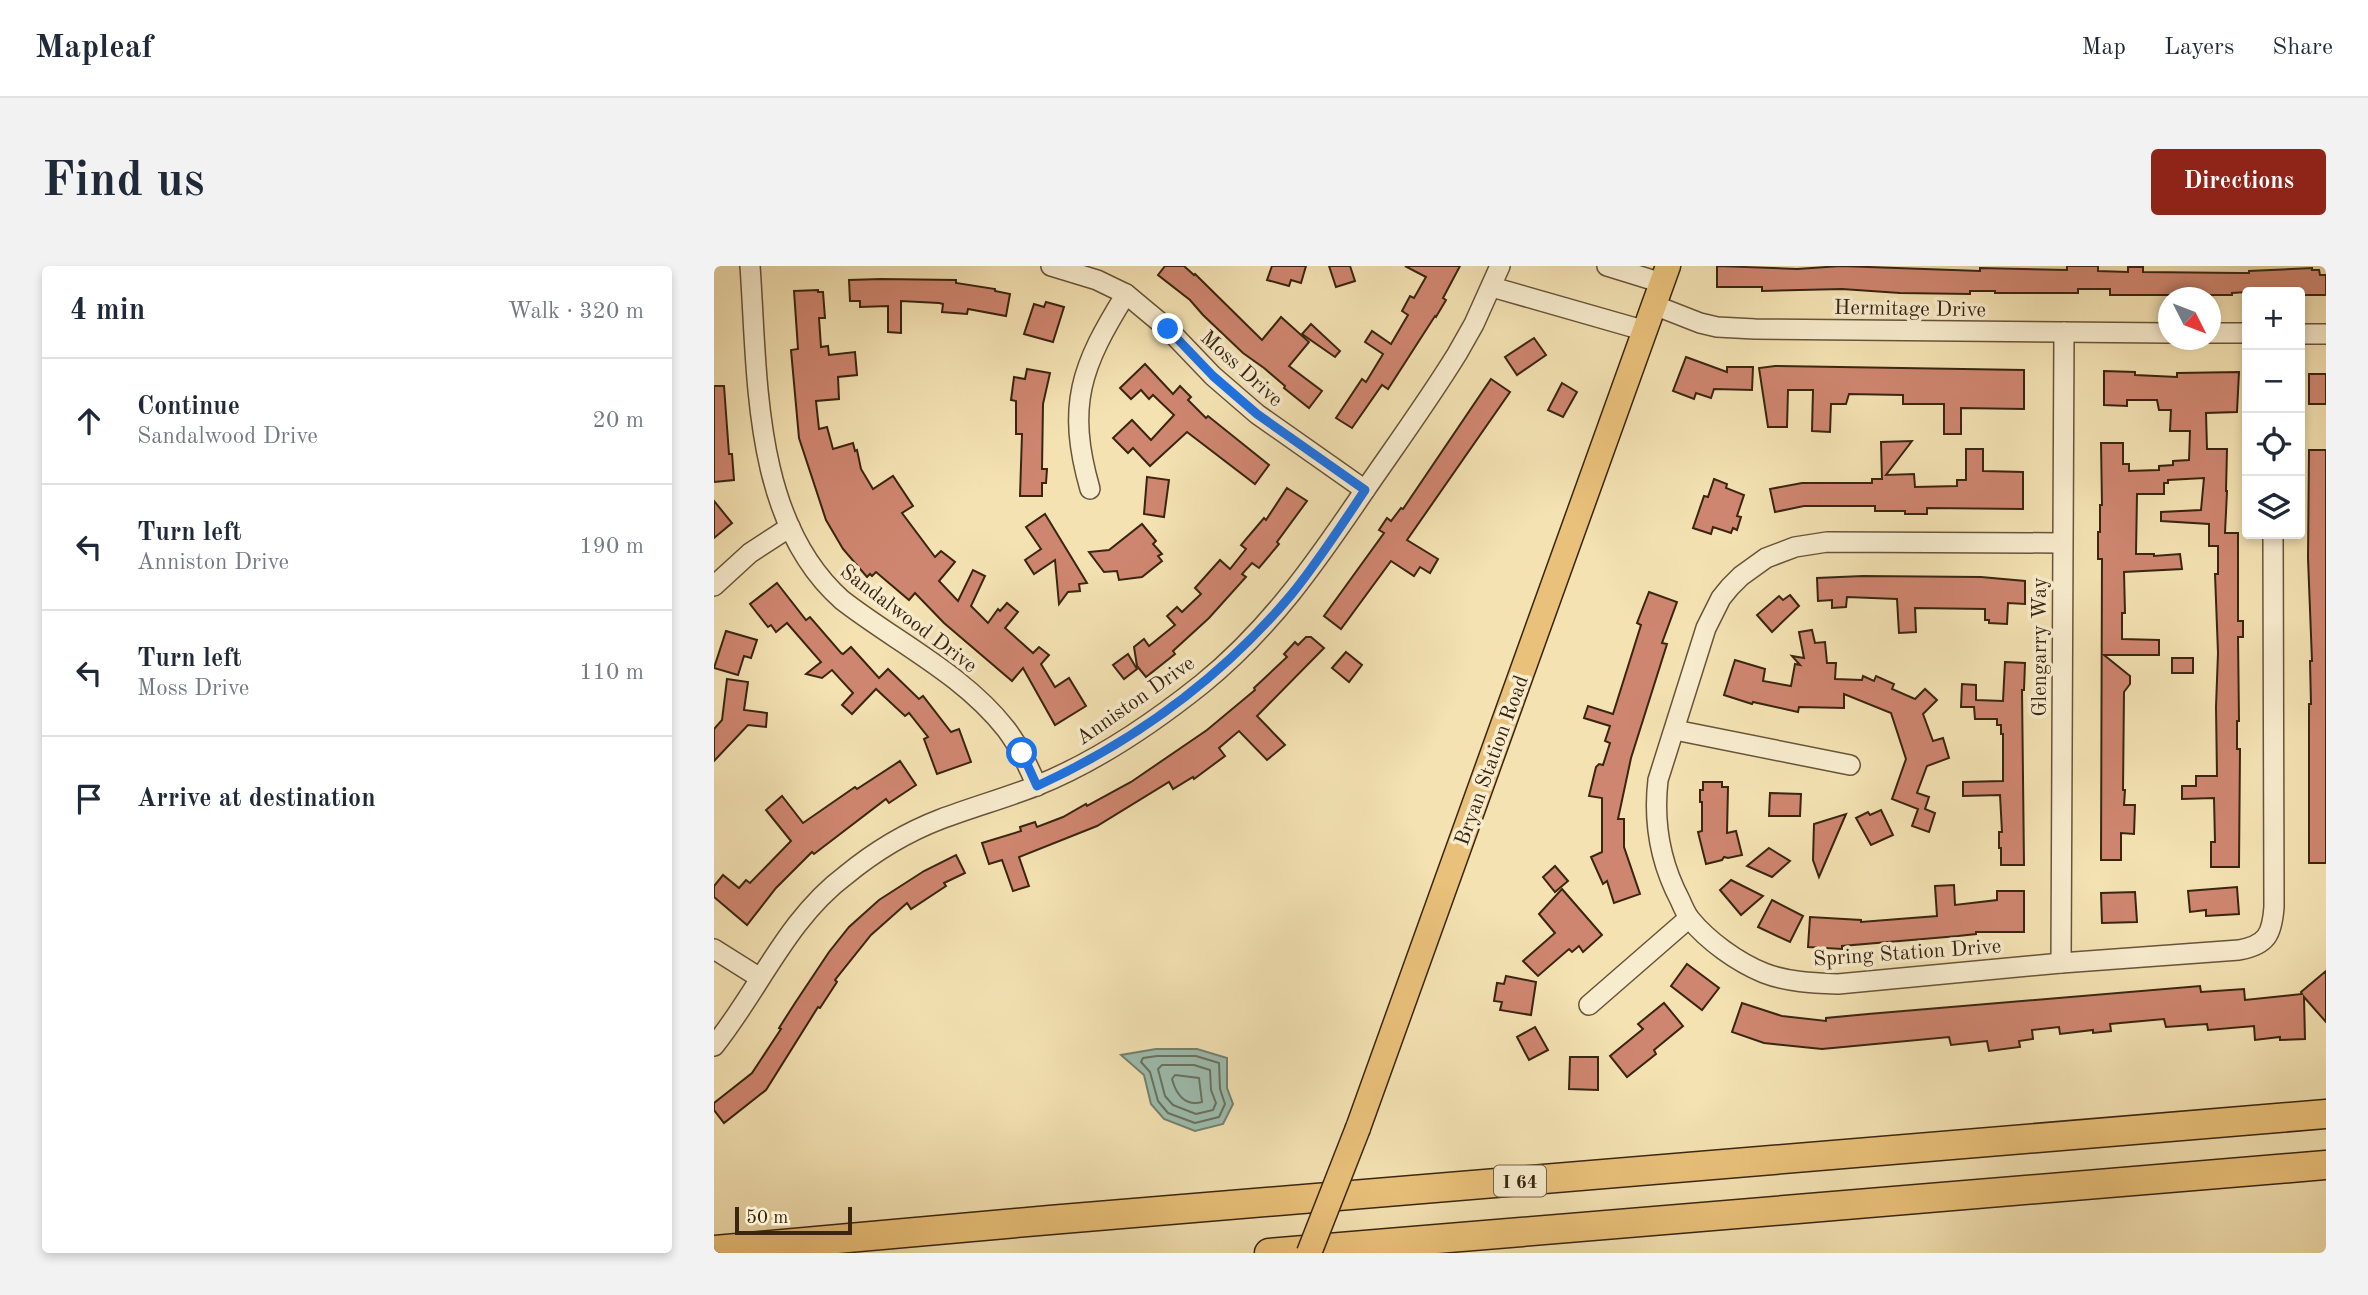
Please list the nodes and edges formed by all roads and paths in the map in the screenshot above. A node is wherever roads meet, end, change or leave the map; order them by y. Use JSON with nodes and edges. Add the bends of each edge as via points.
{"nodes":[{"id":1,"x":750,"y":266,"type":"edge"},
{"id":2,"x":1051,"y":266,"type":"edge"},
{"id":3,"x":1500,"y":266,"type":"edge"},
{"id":4,"x":1607,"y":266,"type":"edge"},
{"id":5,"x":1661,"y":285,"type":"edge"},
{"id":6,"x":1492,"y":287,"type":"junction"},
{"id":7,"x":1126,"y":294,"type":"junction"},
{"id":8,"x":1646,"y":331,"type":"junction"},
{"id":9,"x":2064,"y":332,"type":"junction"},
{"id":10,"x":2158,"y":333,"type":"edge"},
{"id":11,"x":2221,"y":333,"type":"edge"},
{"id":12,"x":2242,"y":333,"type":"edge"},
{"id":13,"x":2305,"y":334,"type":"edge"},
{"id":14,"x":2326,"y":334,"type":"edge"},
{"id":15,"x":1090,"y":489,"type":"dead end"},
{"id":16,"x":1365,"y":490,"type":"junction"},
{"id":17,"x":790,"y":527,"type":"junction"},
{"id":18,"x":2273,"y":539,"type":"edge"},
{"id":19,"x":2063,"y":542,"type":"junction"},
{"id":20,"x":714,"y":586,"type":"edge"},
{"id":21,"x":1675,"y":730,"type":"junction"},
{"id":22,"x":1850,"y":765,"type":"dead end"},
{"id":23,"x":1037,"y":786,"type":"junction"},
{"id":24,"x":1689,"y":918,"type":"junction"},
{"id":25,"x":714,"y":949,"type":"edge"},
{"id":26,"x":2062,"y":963,"type":"junction"},
{"id":27,"x":760,"y":978,"type":"junction"},
{"id":28,"x":1589,"y":1005,"type":"dead end"},
{"id":29,"x":714,"y":1045,"type":"edge"},
{"id":30,"x":2326,"y":1114,"type":"edge"},
{"id":31,"x":2326,"y":1165,"type":"edge"},
{"id":32,"x":714,"y":1250,"type":"edge"},
{"id":33,"x":1269,"y":1253,"type":"edge"},
{"id":34,"x":1309,"y":1253,"type":"edge"}],
"edges":[{"from":1,"to":17,"type":"street","name":"Sandalwood Drive","via":[[764,445]]},
{"from":2,"to":7,"type":"street","name":"Moss Drive","via":[[1097,279]]},
{"from":3,"to":6,"type":"street","name":"Anniston Drive"},
{"from":4,"to":5,"type":"street"},
{"from":5,"to":8,"type":"main road","name":"Bryan Station Road"},
{"from":5,"to":9,"type":"street","name":"Hermitage Drive","via":[[1700,323],[1717,327]]},
{"from":6,"to":8,"type":"street"},
{"from":6,"to":16,"type":"street","name":"Anniston Drive","via":[[1457,354]]},
{"from":7,"to":15,"type":"street","via":[[1088,363],[1080,394],[1079,444]]},
{"from":7,"to":16,"type":"street","name":"Moss Drive","via":[[1257,414]]},
{"from":8,"to":34,"type":"main road","name":"Bryan Station Road","bridge":true},
{"from":9,"to":10,"type":"street","name":"Hermitage Drive"},
{"from":9,"to":19,"type":"street","name":"Glengarry Way"},
{"from":11,"to":12,"type":"street"},
{"from":13,"to":14,"type":"street"},
{"from":16,"to":23,"type":"street","name":"Anniston Drive","via":[[1297,587],[1231,658],[1118,744]]},
{"from":17,"to":20,"type":"street"},
{"from":17,"to":23,"type":"street","name":"Sandalwood Drive","via":[[828,588],[988,709],[1022,753]]},
{"from":18,"to":26,"type":"street","name":"Spring Station Drive","via":[[2274,907],[2268,934],[2255,947],[2239,950]]},
{"from":19,"to":21,"type":"street","name":"Spring Station Drive","via":[[1827,542],[1766,558],[1721,598],[1706,628]]},
{"from":19,"to":26,"type":"street","name":"Glengarry Way"},
{"from":21,"to":22,"type":"street"},
{"from":21,"to":24,"type":"street","name":"Spring Station Drive","via":[[1658,780],[1656,828],[1668,871]]},
{"from":23,"to":27,"type":"street","name":"Anniston Drive","via":[[939,820],[864,862],[800,919]]},
{"from":24,"to":26,"type":"street","name":"Spring Station Drive","via":[[1739,960],[1764,973],[1812,983]]},
{"from":24,"to":28,"type":"street"},
{"from":25,"to":27,"type":"street"},
{"from":27,"to":29,"type":"street","name":"Anniston Drive"},
{"from":30,"to":32,"type":"highway","number":"I 64"},
{"from":31,"to":33,"type":"highway"}]}
